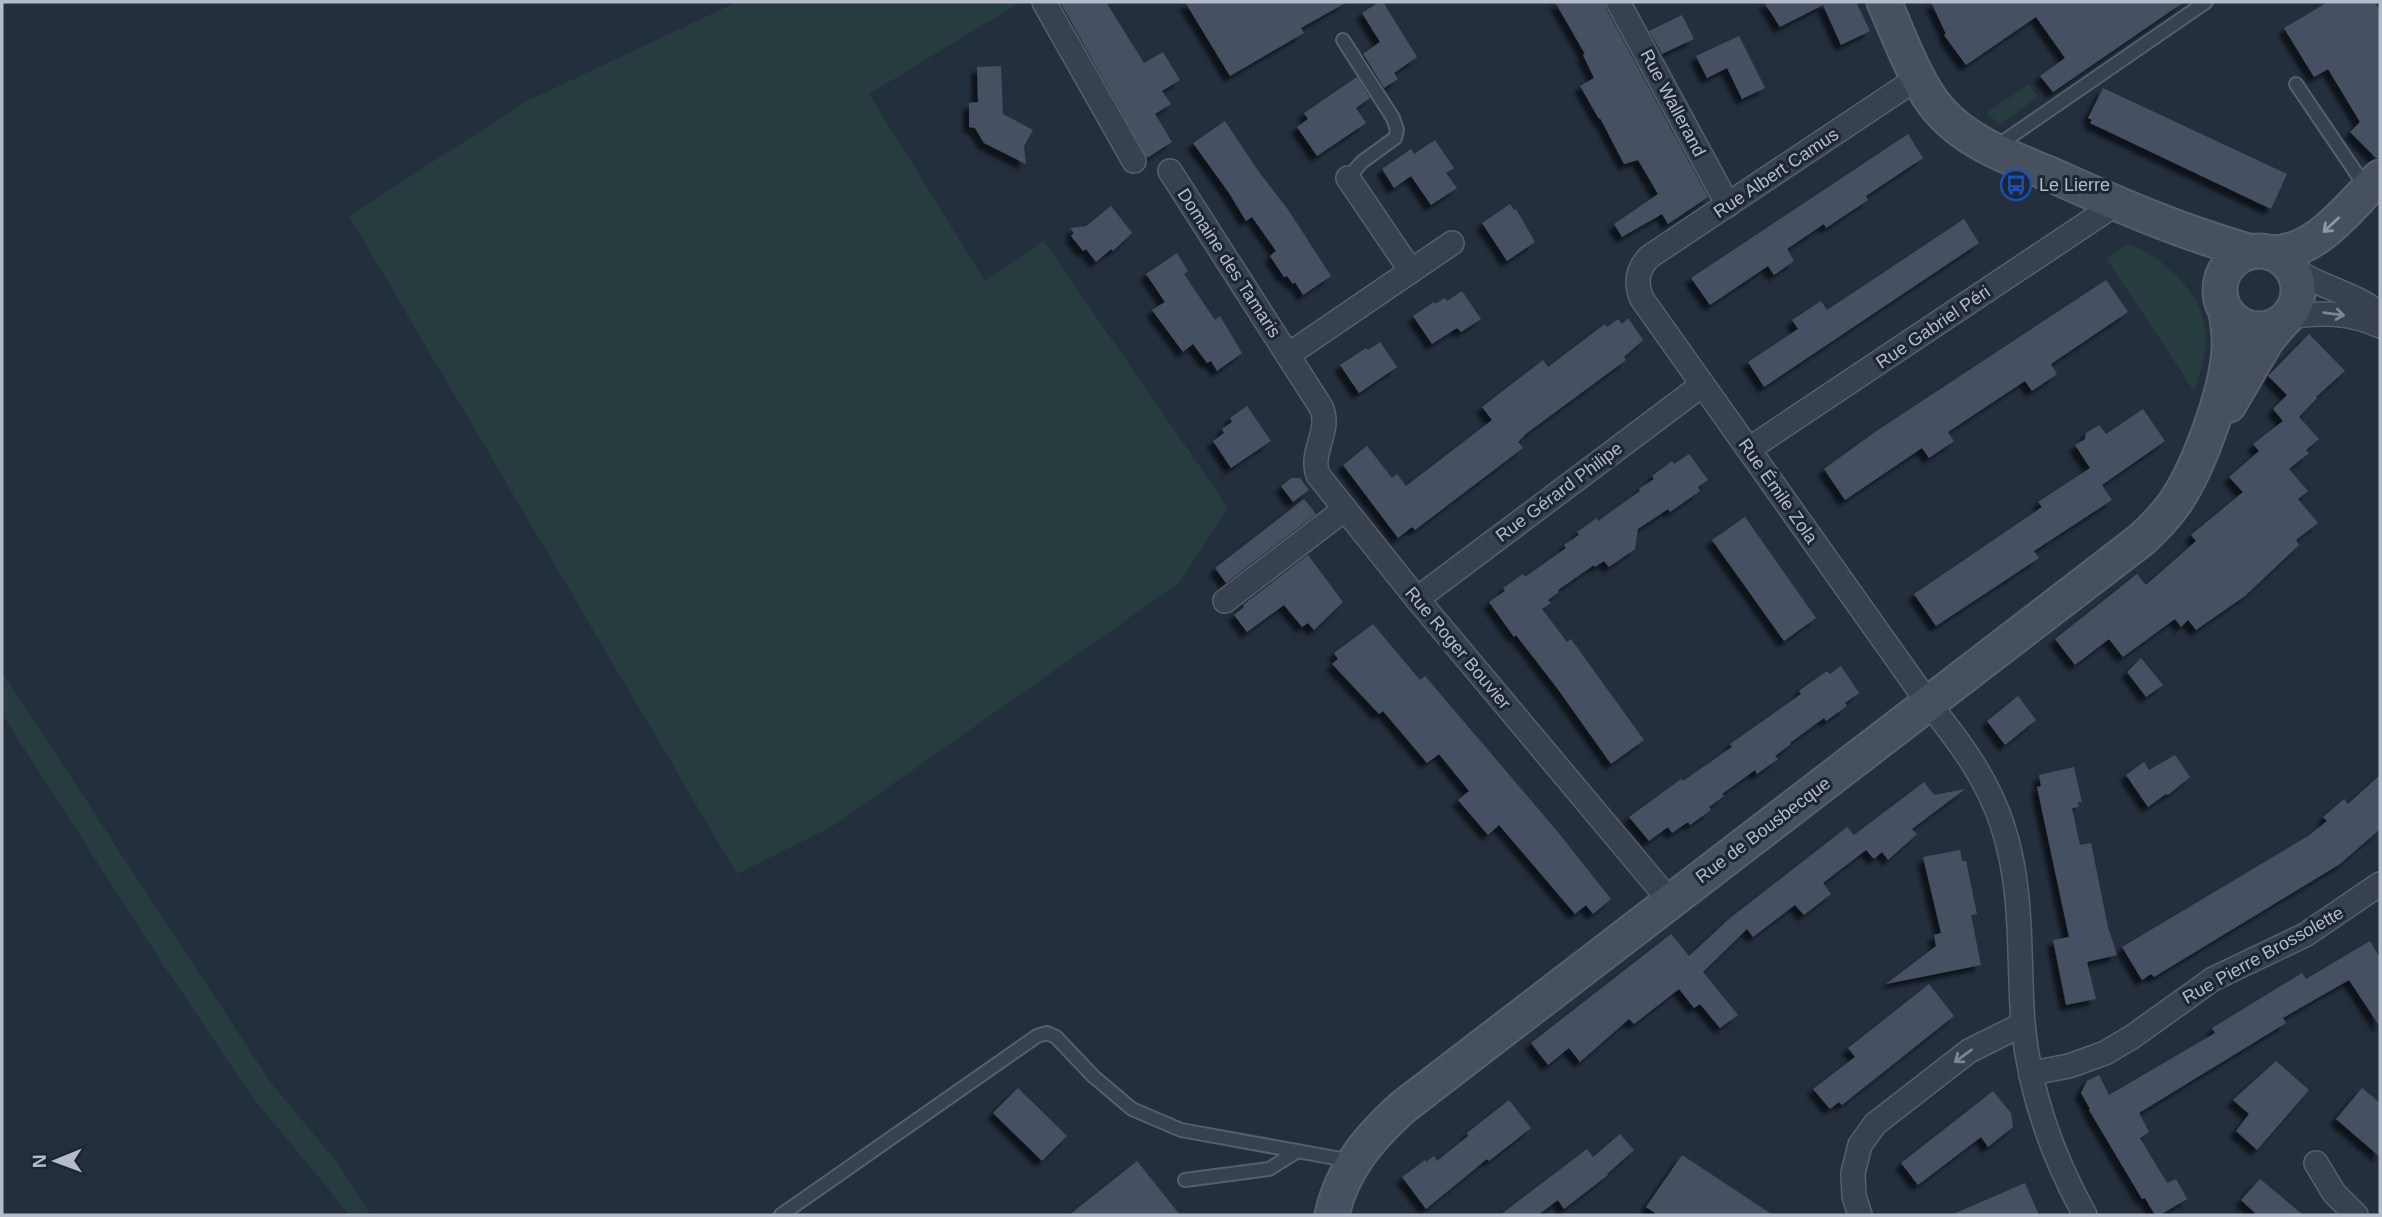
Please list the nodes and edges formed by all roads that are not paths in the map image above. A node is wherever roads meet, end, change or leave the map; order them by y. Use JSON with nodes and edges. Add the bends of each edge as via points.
{"nodes":[{"id":1,"x":1044,"y":2,"type":"edge"},
{"id":2,"x":1618,"y":2,"type":"edge"},
{"id":3,"x":1884,"y":2,"type":"edge"},
{"id":4,"x":2206,"y":2,"type":"edge"},
{"id":5,"x":1343,"y":40,"type":"dead end"},
{"id":6,"x":1919,"y":77,"type":"junction"},
{"id":7,"x":2296,"y":84,"type":"dead end"},
{"id":8,"x":1993,"y":149,"type":"junction"},
{"id":9,"x":1134,"y":161,"type":"dead end"},
{"id":10,"x":1170,"y":171,"type":"dead end"},
{"id":11,"x":1348,"y":178,"type":"joint"},
{"id":12,"x":2374,"y":183,"type":"edge"},
{"id":13,"x":1728,"y":205,"type":"junction"},
{"id":14,"x":2130,"y":210,"type":"junction"},
{"id":15,"x":1452,"y":243,"type":"dead end"},
{"id":16,"x":2270,"y":256,"type":"junction"},
{"id":17,"x":1411,"y":271,"type":"junction"},
{"id":18,"x":1638,"y":274,"type":"joint"},
{"id":19,"x":2223,"y":303,"type":"junction"},
{"id":20,"x":2380,"y":314,"type":"edge"},
{"id":21,"x":2285,"y":319,"type":"junction"},
{"id":22,"x":2380,"y":326,"type":"edge"},
{"id":23,"x":1288,"y":355,"type":"junction"},
{"id":24,"x":1702,"y":385,"type":"junction"},
{"id":25,"x":1749,"y":449,"type":"junction"},
{"id":26,"x":2203,"y":450,"type":"junction"},
{"id":27,"x":1345,"y":509,"type":"junction"},
{"id":28,"x":1417,"y":599,"type":"junction"},
{"id":29,"x":1225,"y":601,"type":"dead end"},
{"id":30,"x":1929,"y":704,"type":"junction"},
{"id":31,"x":2380,"y":884,"type":"edge"},
{"id":32,"x":1670,"y":901,"type":"junction"},
{"id":33,"x":2024,"y":1024,"type":"junction"},
{"id":34,"x":2032,"y":1073,"type":"junction"},
{"id":35,"x":1298,"y":1151,"type":"junction"},
{"id":36,"x":1353,"y":1161,"type":"junction"},
{"id":37,"x":2316,"y":1163,"type":"dead end"},
{"id":38,"x":1185,"y":1180,"type":"dead end"},
{"id":39,"x":781,"y":1215,"type":"edge"},
{"id":40,"x":1332,"y":1215,"type":"edge"},
{"id":41,"x":1860,"y":1215,"type":"edge"},
{"id":42,"x":2085,"y":1215,"type":"edge"},
{"id":43,"x":2356,"y":1215,"type":"edge"}],
"edges":[{"from":1,"to":9,"type":"street"},
{"from":2,"to":13,"type":"street","name":"Rue Wallerand"},
{"from":3,"to":6,"type":"street"},
{"from":4,"to":8,"type":"lane"},
{"from":5,"to":11,"type":"lane","via":[[1397,130],[1395,138]]},
{"from":6,"to":8,"type":"street","via":[[1950,121]]},
{"from":6,"to":13,"type":"street","name":"Rue Albert Camus"},
{"from":7,"to":12,"type":"lane"},
{"from":8,"to":14,"type":"street"},
{"from":10,"to":23,"type":"street","name":"Domaine des Tamaris"},
{"from":11,"to":17,"type":"street"},
{"from":12,"to":16,"type":"street","one_way":true,"via":[[2309,244]]},
{"from":13,"to":18,"type":"street","name":"Rue Albert Camus","via":[[1648,257]]},
{"from":14,"to":16,"type":"street","via":[[2207,239]]},
{"from":14,"to":19,"type":"street","via":[[2198,257]]},
{"from":14,"to":25,"type":"street","name":"Rue Gabriel Péri"},
{"from":15,"to":17,"type":"street","name":"Domaine des Tamaris"},
{"from":16,"to":19,"type":"street","via":[[2240,256],[2230,264],[2221,281]]},
{"from":16,"to":20,"type":"street"},
{"from":16,"to":21,"type":"street","via":[[2294,275],[2298,294]]},
{"from":17,"to":23,"type":"street","name":"Domaine des Tamaris"},
{"from":18,"to":24,"type":"street","name":"Rue Émile Zola","via":[[1642,299]]},
{"from":19,"to":21,"type":"street","via":[[2240,325],[2252,329],[2265,329]]},
{"from":19,"to":26,"type":"street","name":"Rue de Bousbecque","via":[[2229,351]]},
{"from":21,"to":22,"type":"street","one_way":true,"via":[[2322,313],[2356,317]]},
{"from":21,"to":26,"type":"street","name":"Rue de Bousbecque","via":[[2267,340]]},
{"from":23,"to":27,"type":"street","name":"Domaine des Tamaris","via":[[1323,412],[1314,464],[1318,475]]},
{"from":24,"to":25,"type":"street","name":"Rue Émile Zola"},
{"from":24,"to":28,"type":"street","name":"Rue Gérard Philipe"},
{"from":25,"to":30,"type":"street","name":"Rue Émile Zola"},
{"from":26,"to":30,"type":"street","name":"Rue de Bousbecque","via":[[2173,505],[2141,540]]},
{"from":27,"to":28,"type":"street","name":"Rue Roger Bouvier"},
{"from":27,"to":29,"type":"street"},
{"from":28,"to":32,"type":"street","name":"Rue Roger Bouvier"},
{"from":30,"to":32,"type":"street","name":"Rue de Bousbecque"},
{"from":30,"to":33,"type":"street","name":"Rue Émile Zola","via":[[1976,766],[2009,847],[2020,914]]},
{"from":31,"to":34,"type":"street","name":"Rue Pierre Brossolette","via":[[2305,934],[2213,979],[2105,1053]]},
{"from":32,"to":36,"type":"street","name":"Rue de Bousbecque","via":[[1403,1107]]},
{"from":33,"to":34,"type":"street","name":"Rue Émile Zola"},
{"from":33,"to":41,"type":"street","one_way":true,"via":[[1969,1051],[1875,1124],[1860,1145],[1853,1172]]},
{"from":34,"to":42,"type":"street","name":"Rue Émile Zola","via":[[2055,1153]]},
{"from":35,"to":36,"type":"lane"},
{"from":35,"to":38,"type":"lane","via":[[1269,1169]]},
{"from":35,"to":39,"type":"lane","via":[[1181,1130],[1132,1109],[1056,1037],[1046,1033]]},
{"from":36,"to":40,"type":"street","name":"Rue de Bousbecque"},
{"from":37,"to":43,"type":"street","via":[[2334,1193]]}]}
